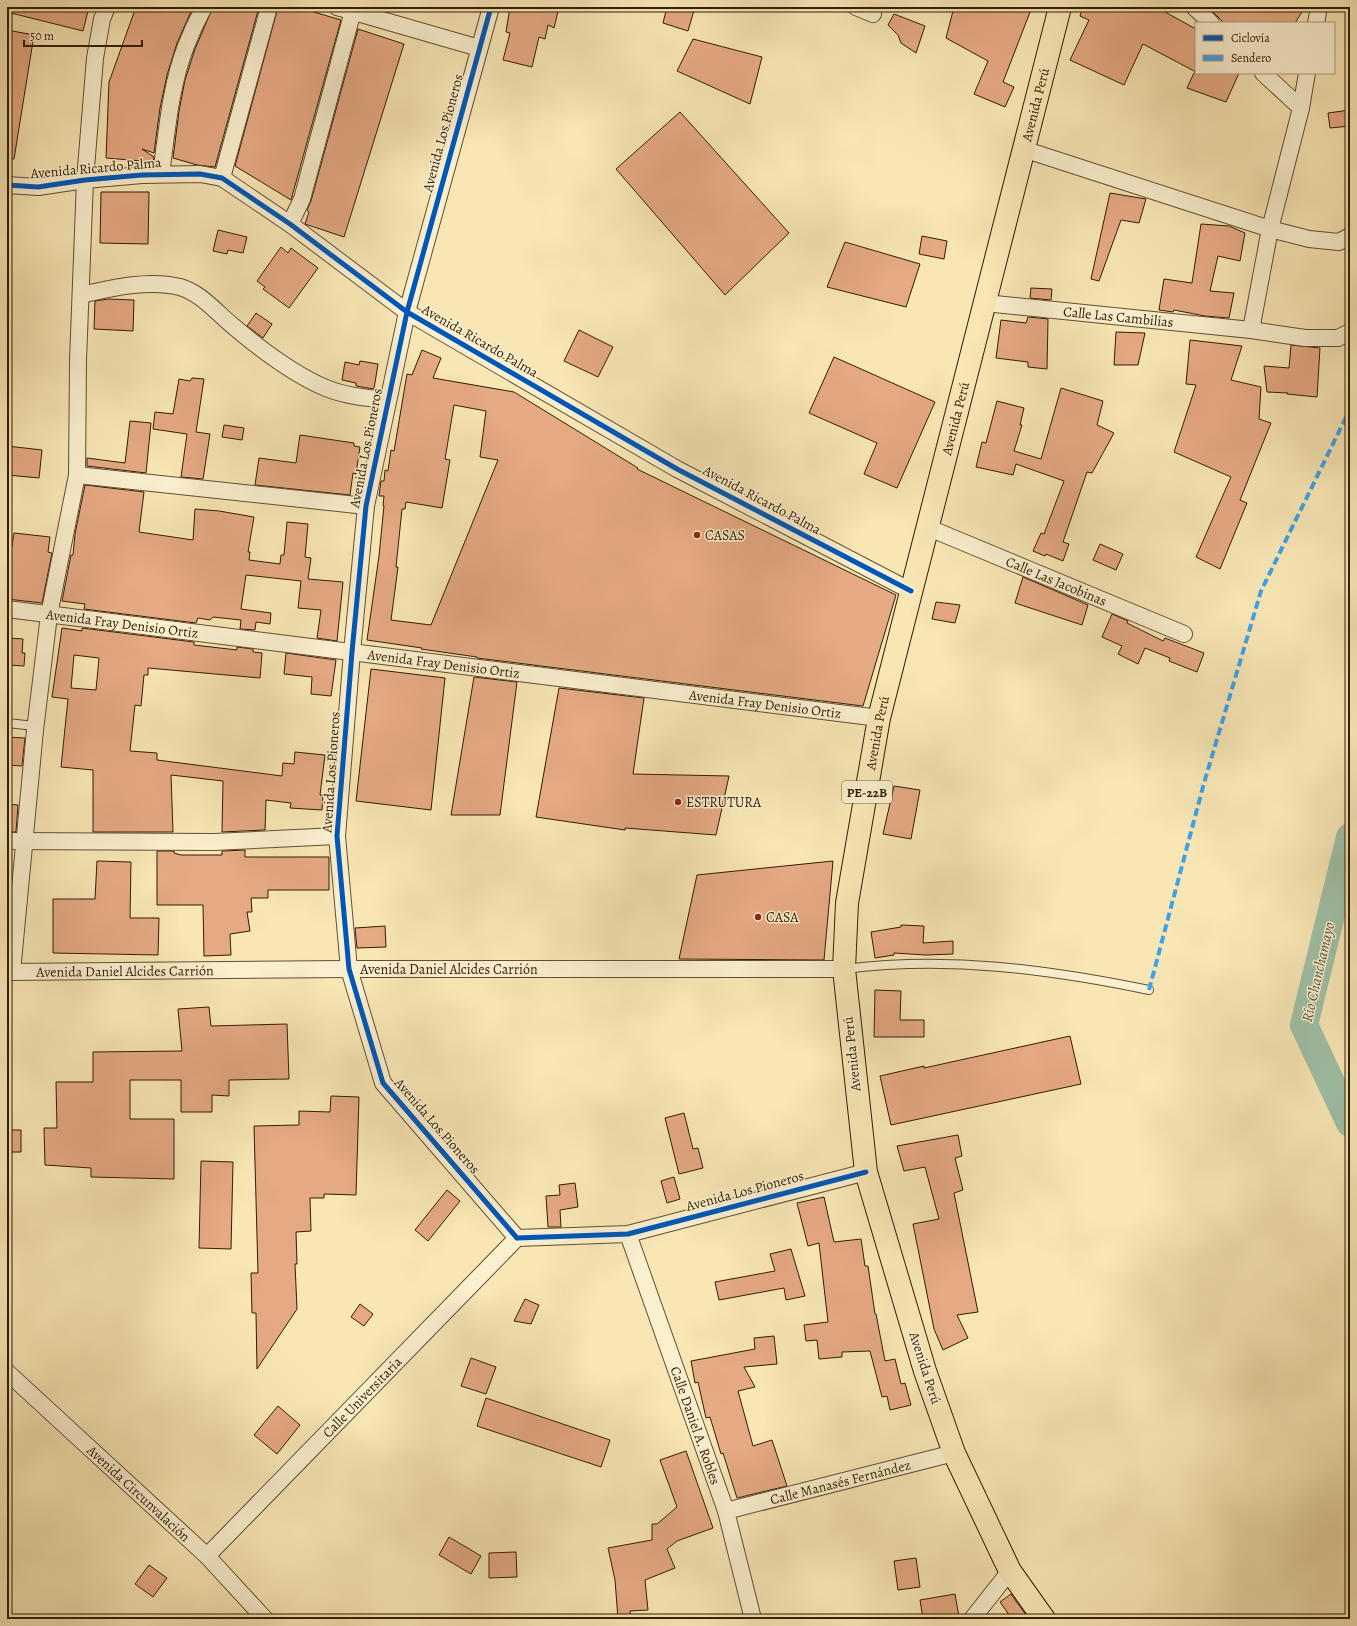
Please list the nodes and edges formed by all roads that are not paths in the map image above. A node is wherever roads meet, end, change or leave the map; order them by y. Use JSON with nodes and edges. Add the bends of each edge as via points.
{"nodes":[{"id":1,"x":107,"y":7,"type":"edge"},
{"id":2,"x":204,"y":7,"type":"edge"},
{"id":3,"x":269,"y":7,"type":"edge"},
{"id":4,"x":336,"y":7,"type":"edge"},
{"id":5,"x":491,"y":7,"type":"edge"},
{"id":6,"x":856,"y":7,"type":"edge"},
{"id":7,"x":1060,"y":7,"type":"edge"},
{"id":8,"x":1194,"y":7,"type":"edge"},
{"id":9,"x":1319,"y":7,"type":"edge"},
{"id":10,"x":353,"y":11,"type":"junction"},
{"id":11,"x":873,"y":14,"type":"dead end"},
{"id":12,"x":1209,"y":22,"type":"edge"},
{"id":13,"x":1316,"y":22,"type":"edge"},
{"id":14,"x":479,"y":48,"type":"junction"},
{"id":15,"x":1264,"y":74,"type":"edge"},
{"id":16,"x":1307,"y":74,"type":"edge"},
{"id":17,"x":1300,"y":108,"type":"junction"},
{"id":18,"x":1023,"y":149,"type":"junction"},
{"id":19,"x":161,"y":174,"type":"junction"},
{"id":20,"x":222,"y":178,"type":"junction"},
{"id":21,"x":86,"y":180,"type":"junction"},
{"id":22,"x":7,"y":185,"type":"edge"},
{"id":23,"x":290,"y":224,"type":"junction"},
{"id":24,"x":1270,"y":229,"type":"junction"},
{"id":25,"x":1350,"y":236,"type":"edge"},
{"id":26,"x":81,"y":295,"type":"junction"},
{"id":27,"x":985,"y":303,"type":"junction"},
{"id":28,"x":407,"y":312,"type":"junction"},
{"id":29,"x":1251,"y":330,"type":"junction"},
{"id":30,"x":1350,"y":332,"type":"edge"},
{"id":31,"x":388,"y":400,"type":"junction"},
{"id":32,"x":77,"y":476,"type":"junction"},
{"id":33,"x":366,"y":506,"type":"junction"},
{"id":34,"x":929,"y":528,"type":"junction"},
{"id":35,"x":911,"y":591,"type":"junction"},
{"id":36,"x":7,"y":609,"type":"edge"},
{"id":37,"x":50,"y":614,"type":"junction"},
{"id":38,"x":1184,"y":634,"type":"dead end"},
{"id":39,"x":352,"y":652,"type":"junction"},
{"id":40,"x":879,"y":718,"type":"junction"},
{"id":41,"x":7,"y":723,"type":"edge"},
{"id":42,"x":36,"y":726,"type":"junction"},
{"id":43,"x":337,"y":836,"type":"junction"},
{"id":44,"x":24,"y":840,"type":"junction"},
{"id":45,"x":7,"y":841,"type":"edge"},
{"id":46,"x":349,"y":969,"type":"junction"},
{"id":47,"x":844,"y":970,"type":"junction"},
{"id":48,"x":10,"y":972,"type":"edge"},
{"id":49,"x":1149,"y":990,"type":"dead end"},
{"id":50,"x":866,"y":1172,"type":"junction"},
{"id":51,"x":628,"y":1234,"type":"junction"},
{"id":52,"x":518,"y":1238,"type":"junction"},
{"id":53,"x":7,"y":1372,"type":"edge"},
{"id":54,"x":954,"y":1453,"type":"junction"},
{"id":55,"x":726,"y":1511,"type":"junction"},
{"id":56,"x":206,"y":1556,"type":"junction"},
{"id":57,"x":1010,"y":1571,"type":"junction"},
{"id":58,"x":265,"y":1619,"type":"edge"},
{"id":59,"x":753,"y":1619,"type":"edge"},
{"id":60,"x":972,"y":1619,"type":"edge"},
{"id":61,"x":1044,"y":1619,"type":"edge"}],
"edges":[{"from":1,"to":21,"type":"street","via":[[102,19],[95,58]]},
{"from":2,"to":19,"type":"street","via":[[185,47],[178,72]]},
{"from":3,"to":20,"type":"street"},
{"from":4,"to":10,"type":"street"},
{"from":5,"to":14,"type":"street","name":"Avenida Los Pioneros"},
{"from":6,"to":11,"type":"street"},
{"from":7,"to":18,"type":"highway","name":"Avenida Perú","number":"PE-22B"},
{"from":8,"to":12,"type":"street"},
{"from":9,"to":13,"type":"street"},
{"from":10,"to":14,"type":"street"},
{"from":10,"to":23,"type":"street","via":[[302,199]]},
{"from":14,"to":28,"type":"street","name":"Avenida Los Pioneros"},
{"from":15,"to":17,"type":"street"},
{"from":16,"to":17,"type":"street"},
{"from":17,"to":24,"type":"street"},
{"from":18,"to":24,"type":"street"},
{"from":18,"to":27,"type":"highway","name":"Avenida Perú","number":"PE-22B"},
{"from":19,"to":20,"type":"street","name":"Avenida Ricardo Palma","via":[[200,174]]},
{"from":19,"to":21,"type":"street","name":"Avenida Ricardo Palma"},
{"from":20,"to":23,"type":"street","name":"Avenida Ricardo Palma"},
{"from":21,"to":22,"type":"street","name":"Avenida Ricardo Palma","via":[[38,187]]},
{"from":21,"to":26,"type":"street"},
{"from":23,"to":28,"type":"street","name":"Avenida Ricardo Palma"},
{"from":24,"to":25,"type":"street","via":[[1309,239],[1339,242]]},
{"from":24,"to":29,"type":"street"},
{"from":26,"to":31,"type":"street","via":[[132,285],[180,287],[197,295],[250,340],[307,379],[327,389]]},
{"from":26,"to":32,"type":"street"},
{"from":27,"to":29,"type":"street","name":"Calle Las Cambilias"},
{"from":27,"to":34,"type":"highway","name":"Avenida Perú","number":"PE-22B"},
{"from":28,"to":31,"type":"street","name":"Avenida Los Pioneros"},
{"from":28,"to":35,"type":"street","name":"Avenida Ricardo Palma","via":[[677,469]]},
{"from":29,"to":30,"type":"street","name":"Calle Las Cambilias","via":[[1305,338],[1338,338]]},
{"from":31,"to":33,"type":"street","name":"Avenida Los Pioneros"},
{"from":32,"to":33,"type":"street"},
{"from":32,"to":37,"type":"street"},
{"from":33,"to":39,"type":"street","name":"Avenida Los Pioneros"},
{"from":34,"to":35,"type":"highway","name":"Avenida Perú","number":"PE-22B"},
{"from":34,"to":38,"type":"street","name":"Calle Las Jacobinas"},
{"from":35,"to":40,"type":"highway","name":"Avenida Perú","number":"PE-22B"},
{"from":36,"to":37,"type":"street","name":"Avenida Fray Denisio Ortiz"},
{"from":37,"to":39,"type":"street","name":"Avenida Fray Denisio Ortiz"},
{"from":37,"to":42,"type":"street"},
{"from":39,"to":40,"type":"street","name":"Avenida Fray Denisio Ortiz"},
{"from":39,"to":43,"type":"street","name":"Avenida Los Pioneros"},
{"from":40,"to":47,"type":"highway","name":"Avenida Perú","number":"PE-22B","via":[[847,903]]},
{"from":41,"to":42,"type":"lane"},
{"from":42,"to":44,"type":"street"},
{"from":43,"to":44,"type":"street","via":[[214,842]]},
{"from":43,"to":46,"type":"street","name":"Avenida Los Pioneros"},
{"from":44,"to":45,"type":"street"},
{"from":44,"to":48,"type":"street"},
{"from":46,"to":47,"type":"street","name":"Avenida Daniel Alcides Carrión"},
{"from":46,"to":48,"type":"street","name":"Avenida Daniel Alcides Carrión"},
{"from":46,"to":52,"type":"street","name":"Avenida Los Pioneros","via":[[383,1083]]},
{"from":47,"to":49,"type":"lane","via":[[888,964],[955,963],[1042,971]]},
{"from":47,"to":50,"type":"highway","name":"Avenida Perú","number":"PE-22B"},
{"from":50,"to":51,"type":"street","name":"Avenida Los Pioneros"},
{"from":50,"to":54,"type":"highway","name":"Avenida Perú","number":"PE-22B","via":[[925,1371]]},
{"from":51,"to":52,"type":"street","name":"Avenida Los Pioneros"},
{"from":51,"to":55,"type":"street","name":"Calle Daniel A. Robles"},
{"from":52,"to":56,"type":"street","name":"Calle Universitaria"},
{"from":53,"to":56,"type":"street","name":"Avenida Circunvalación"},
{"from":54,"to":55,"type":"street","name":"Calle Manasés Fernández"},
{"from":54,"to":57,"type":"highway","name":"Avenida Perú","number":"PE-22B"},
{"from":55,"to":59,"type":"street","name":"Calle Daniel A. Robles"},
{"from":56,"to":58,"type":"street","name":"Avenida Circunvalación"},
{"from":57,"to":60,"type":"street"},
{"from":57,"to":61,"type":"highway","number":"PE-22B"}]}
